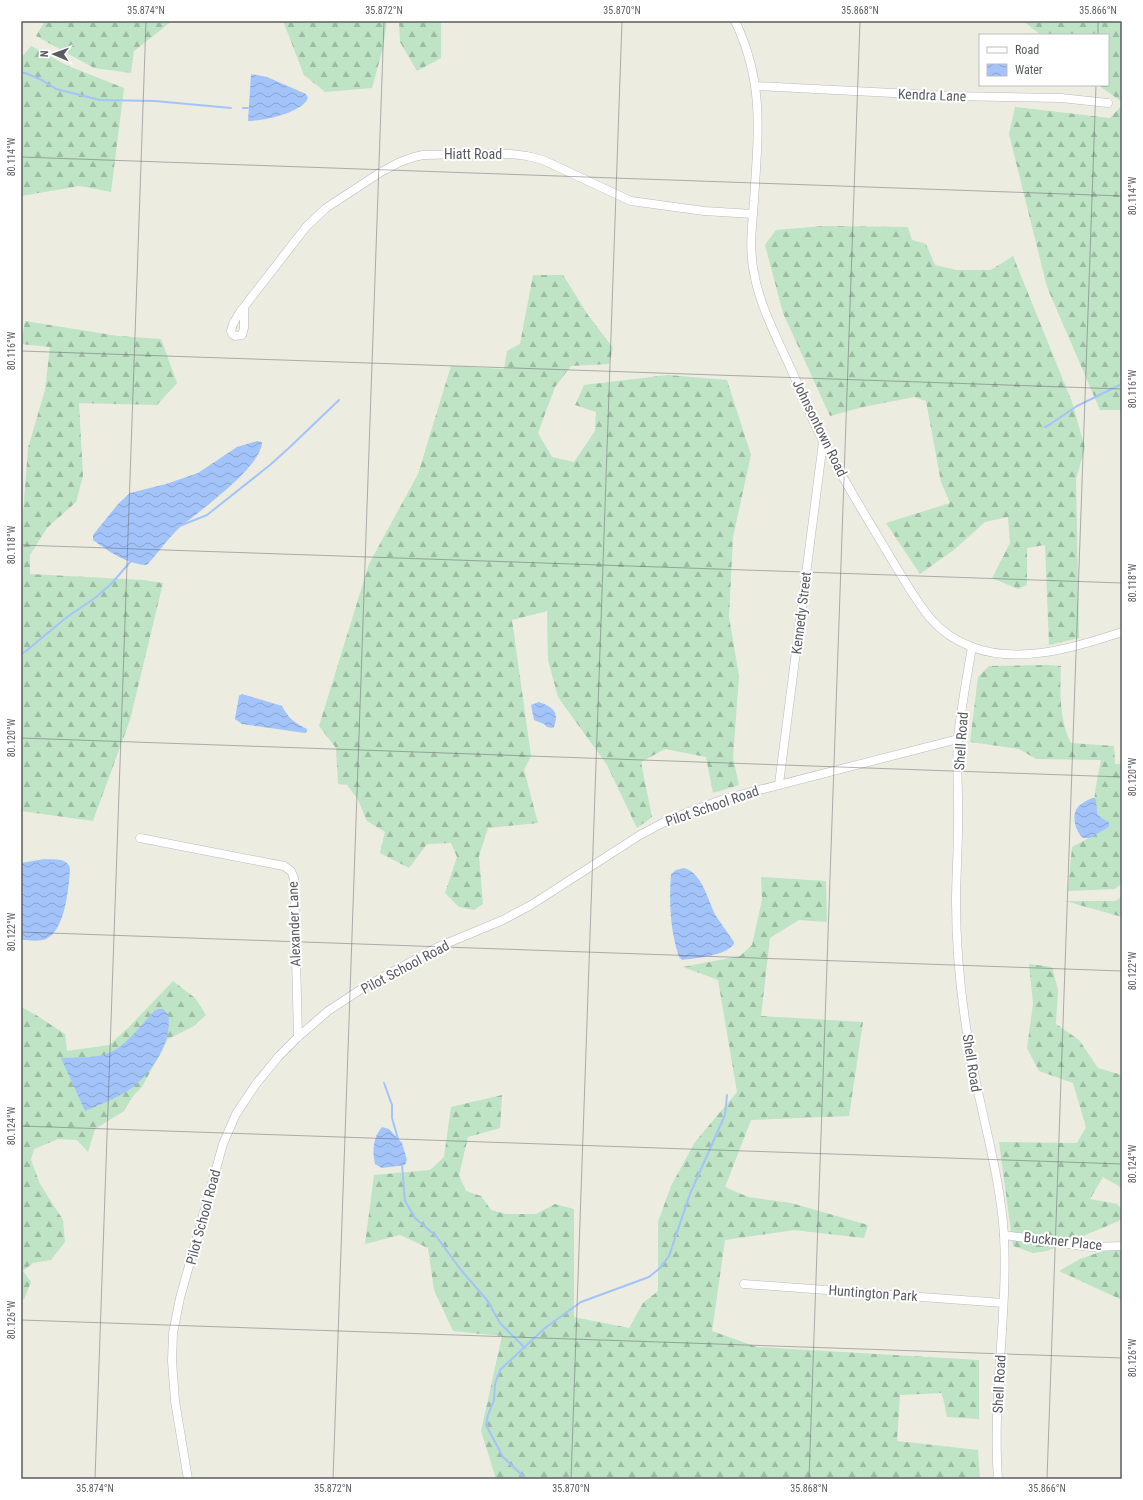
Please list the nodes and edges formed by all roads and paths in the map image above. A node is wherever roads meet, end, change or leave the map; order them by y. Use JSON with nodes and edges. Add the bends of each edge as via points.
{"nodes":[{"id":1,"x":735,"y":21,"type":"edge"},
{"id":2,"x":756,"y":86,"type":"junction"},
{"id":3,"x":1108,"y":103,"type":"dead end"},
{"id":4,"x":753,"y":214,"type":"junction"},
{"id":5,"x":244,"y":307,"type":"dead end"},
{"id":6,"x":823,"y":442,"type":"junction"},
{"id":7,"x":1122,"y":632,"type":"edge"},
{"id":8,"x":972,"y":647,"type":"junction"},
{"id":9,"x":958,"y":739,"type":"junction"},
{"id":10,"x":779,"y":784,"type":"junction"},
{"id":11,"x":140,"y":838,"type":"dead end"},
{"id":12,"x":298,"y":1037,"type":"junction"},
{"id":13,"x":1004,"y":1235,"type":"junction"},
{"id":14,"x":1122,"y":1246,"type":"edge"},
{"id":15,"x":744,"y":1284,"type":"dead end"},
{"id":16,"x":1003,"y":1304,"type":"junction"},
{"id":17,"x":188,"y":1479,"type":"edge"},
{"id":18,"x":998,"y":1479,"type":"edge"}],
"edges":[{"from":1,"to":2,"type":"street","name":"Johnsontown Road","via":[[748,51]]},
{"from":2,"to":3,"type":"street","name":"Kendra Lane","via":[[951,96],[1061,98]]},
{"from":2,"to":4,"type":"street","name":"Johnsontown Road","via":[[758,132]]},
{"from":4,"to":5,"type":"street","name":"Hiatt Road","via":[[704,211],[631,201],[543,160],[527,156],[423,155],[400,162],[381,172],[326,208],[306,227]]},
{"from":4,"to":6,"type":"street","name":"Johnsontown Road","via":[[752,258],[762,304]]},
{"from":6,"to":8,"type":"street","name":"Johnsontown Road","via":[[912,593],[931,618],[951,636]]},
{"from":6,"to":10,"type":"street","name":"Kennedy Street"},
{"from":7,"to":8,"type":"street","name":"Johnsontown Road","via":[[1060,650],[1031,654],[998,653]]},
{"from":8,"to":9,"type":"street","name":"Shell Road"},
{"from":9,"to":10,"type":"street","name":"Pilot School Road"},
{"from":9,"to":13,"type":"street","name":"Shell Road","via":[[957,947],[968,1044],[996,1179]]},
{"from":10,"to":12,"type":"street","name":"Pilot School Road","via":[[706,805],[664,822],[531,905],[503,920],[438,947],[363,988]]},
{"from":11,"to":12,"type":"street","name":"Alexander Lane","via":[[284,866],[291,871],[294,878]]},
{"from":12,"to":17,"type":"street","name":"Pilot School Road","via":[[256,1084],[236,1114],[223,1144],[180,1298],[173,1333],[172,1361],[175,1401]]},
{"from":13,"to":14,"type":"street","name":"Buckner Place","via":[[1091,1247]]},
{"from":13,"to":16,"type":"street","name":"Shell Road"},
{"from":15,"to":16,"type":"street","name":"Huntington Park"},
{"from":16,"to":18,"type":"street","name":"Shell Road"}]}
